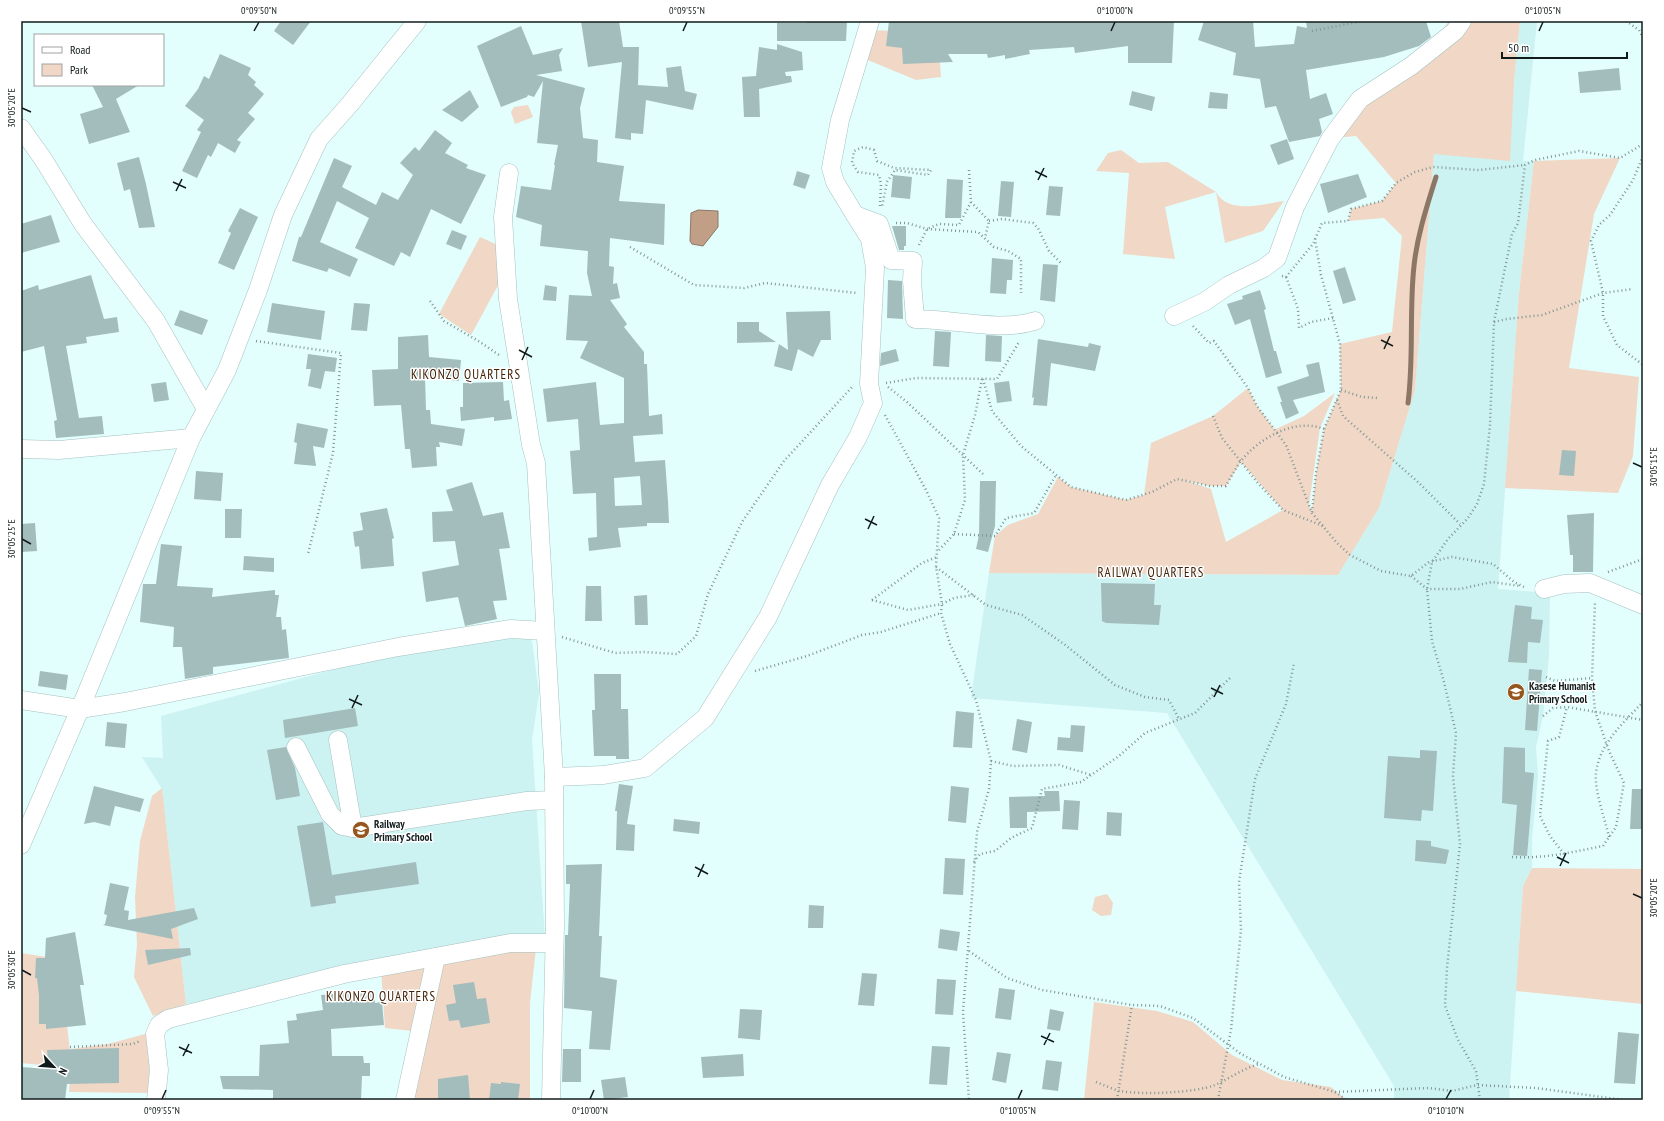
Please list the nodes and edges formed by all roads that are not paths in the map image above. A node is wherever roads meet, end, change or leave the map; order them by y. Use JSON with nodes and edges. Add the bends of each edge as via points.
{"nodes":[{"id":1,"x":417,"y":21,"type":"edge"},
{"id":2,"x":870,"y":21,"type":"edge"},
{"id":3,"x":1462,"y":21,"type":"edge"},
{"id":4,"x":21,"y":128,"type":"edge"},
{"id":5,"x":509,"y":173,"type":"dead end"},
{"id":6,"x":855,"y":215,"type":"junction"},
{"id":7,"x":1174,"y":316,"type":"road end"},
{"id":8,"x":1035,"y":321,"type":"road end"},
{"id":9,"x":206,"y":409,"type":"junction"},
{"id":10,"x":191,"y":438,"type":"junction"},
{"id":11,"x":21,"y":450,"type":"edge"},
{"id":12,"x":1544,"y":589,"type":"road end"},
{"id":13,"x":1643,"y":605,"type":"edge"},
{"id":14,"x":545,"y":631,"type":"junction"},
{"id":15,"x":21,"y":700,"type":"edge"},
{"id":16,"x":80,"y":709,"type":"junction"},
{"id":17,"x":338,"y":740,"type":"dead end"},
{"id":18,"x":296,"y":747,"type":"dead end"},
{"id":19,"x":554,"y":777,"type":"junction"},
{"id":20,"x":554,"y":800,"type":"junction"},
{"id":21,"x":353,"y":828,"type":"junction"},
{"id":22,"x":21,"y":845,"type":"edge"},
{"id":23,"x":554,"y":943,"type":"junction"},
{"id":24,"x":436,"y":957,"type":"junction"},
{"id":25,"x":156,"y":1100,"type":"edge"},
{"id":26,"x":405,"y":1100,"type":"edge"},
{"id":27,"x":551,"y":1100,"type":"edge"}],
"edges":[{"from":1,"to":9,"type":"street","via":[[319,139],[283,215],[240,338]]},
{"from":2,"to":6,"type":"street","via":[[840,120],[831,168],[835,182]]},
{"from":3,"to":7,"type":"street","via":[[1455,31],[1411,66],[1360,99],[1330,139],[1298,200],[1277,258],[1204,302]]},
{"from":4,"to":9,"type":"street","via":[[83,224],[156,321]]},
{"from":5,"to":14,"type":"street","via":[[503,217],[508,299],[536,463]]},
{"from":6,"to":8,"type":"street","via":[[879,224],[892,260],[913,261],[915,319],[984,324],[1024,324]]},
{"from":6,"to":19,"type":"street","via":[[870,239],[875,268],[869,384],[873,403],[858,438],[830,485],[768,617],[705,718],[645,768],[604,775]]},
{"from":9,"to":10,"type":"street"},
{"from":10,"to":11,"type":"street","via":[[59,450]]},
{"from":10,"to":16,"type":"street"},
{"from":12,"to":13,"type":"street","via":[[1564,584],[1590,583]]},
{"from":14,"to":16,"type":"street","via":[[511,629],[428,642]]},
{"from":14,"to":19,"type":"street"},
{"from":15,"to":16,"type":"street"},
{"from":16,"to":22,"type":"street"},
{"from":17,"to":21,"type":"street"},
{"from":18,"to":21,"type":"street","via":[[330,814],[342,826]]},
{"from":19,"to":20,"type":"street"},
{"from":20,"to":21,"type":"street","via":[[527,801]]},
{"from":20,"to":23,"type":"street"},
{"from":23,"to":24,"type":"street","via":[[510,943]]},
{"from":23,"to":27,"type":"street"},
{"from":24,"to":25,"type":"street","via":[[344,974],[173,1017],[162,1022],[155,1034],[159,1070]]},
{"from":24,"to":26,"type":"street"}]}
